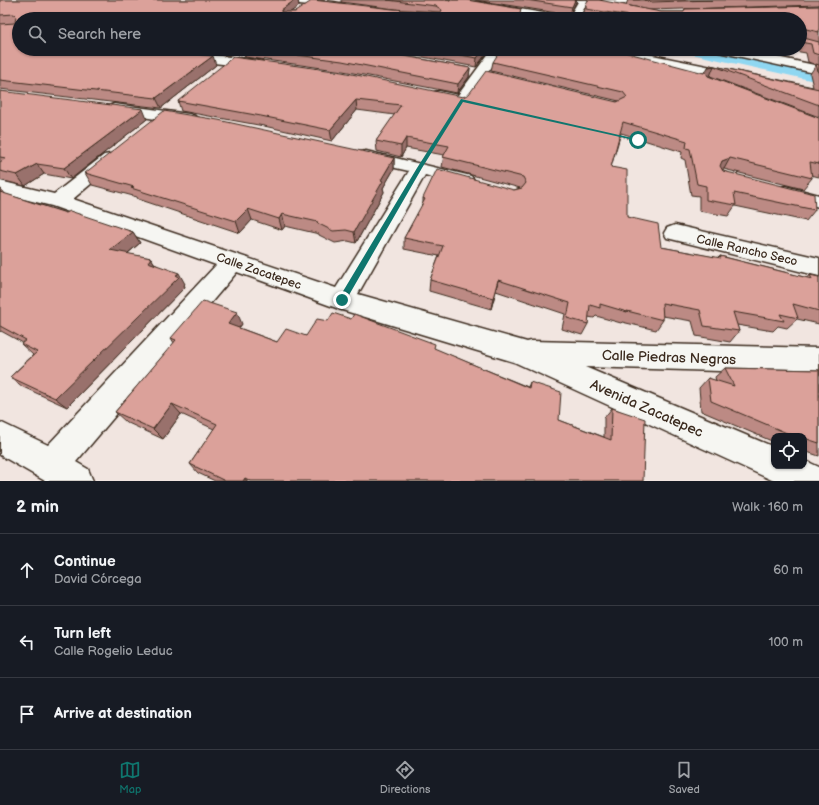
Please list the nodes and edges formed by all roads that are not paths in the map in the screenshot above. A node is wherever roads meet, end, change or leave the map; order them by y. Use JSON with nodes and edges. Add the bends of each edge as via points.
{"nodes":[{"id":1,"x":289,"y":0,"type":"edge"},
{"id":2,"x":582,"y":0,"type":"edge"},
{"id":3,"x":634,"y":0,"type":"edge"},
{"id":4,"x":444,"y":1,"type":"edge"},
{"id":5,"x":313,"y":2,"type":"junction"},
{"id":6,"x":599,"y":3,"type":"junction"},
{"id":7,"x":350,"y":6,"type":"edge"},
{"id":8,"x":301,"y":10,"type":"edge"},
{"id":9,"x":635,"y":11,"type":"edge"},
{"id":10,"x":516,"y":12,"type":"edge"},
{"id":11,"x":576,"y":12,"type":"edge"},
{"id":12,"x":188,"y":56,"type":"edge"},
{"id":13,"x":239,"y":56,"type":"edge"},
{"id":14,"x":493,"y":56,"type":"edge"},
{"id":15,"x":640,"y":56,"type":"edge"},
{"id":16,"x":646,"y":56,"type":"edge"},
{"id":17,"x":756,"y":56,"type":"edge"},
{"id":18,"x":655,"y":59,"type":"junction"},
{"id":19,"x":232,"y":61,"type":"junction"},
{"id":20,"x":269,"y":66,"type":"edge"},
{"id":21,"x":466,"y":70,"type":"edge"},
{"id":22,"x":819,"y":70,"type":"edge"},
{"id":23,"x":481,"y":73,"type":"junction"},
{"id":24,"x":214,"y":76,"type":"edge"},
{"id":25,"x":496,"y":77,"type":"edge"},
{"id":26,"x":746,"y":78,"type":"edge"},
{"id":27,"x":726,"y":88,"type":"edge"},
{"id":28,"x":425,"y":93,"type":"edge"},
{"id":29,"x":183,"y":100,"type":"edge"},
{"id":30,"x":102,"y":107,"type":"edge"},
{"id":31,"x":164,"y":115,"type":"junction"},
{"id":32,"x":208,"y":122,"type":"edge"},
{"id":33,"x":147,"y":129,"type":"edge"},
{"id":34,"x":123,"y":149,"type":"edge"},
{"id":35,"x":351,"y":153,"type":"edge"},
{"id":36,"x":420,"y":168,"type":"junction"},
{"id":37,"x":481,"y":184,"type":"edge"},
{"id":38,"x":0,"y":187,"type":"edge"},
{"id":39,"x":768,"y":188,"type":"edge"},
{"id":40,"x":819,"y":201,"type":"edge"},
{"id":41,"x":58,"y":202,"type":"junction"},
{"id":42,"x":676,"y":233,"type":"dead end"},
{"id":43,"x":232,"y":262,"type":"junction"},
{"id":44,"x":819,"y":267,"type":"edge"},
{"id":45,"x":342,"y":300,"type":"junction"},
{"id":46,"x":520,"y":352,"type":"junction"},
{"id":47,"x":819,"y":361,"type":"edge"},
{"id":48,"x":0,"y":438,"type":"edge"},
{"id":49,"x":771,"y":463,"type":"edge"},
{"id":50,"x":785,"y":469,"type":"edge"},
{"id":51,"x":63,"y":474,"type":"edge"},
{"id":52,"x":812,"y":481,"type":"edge"}],
"edges":[{"from":1,"to":5,"type":"street"},
{"from":2,"to":6,"type":"street"},
{"from":2,"to":11,"type":"street"},
{"from":3,"to":6,"type":"street"},
{"from":4,"to":10,"type":"street"},
{"from":5,"to":7,"type":"street"},
{"from":5,"to":8,"type":"street"},
{"from":6,"to":9,"type":"street"},
{"from":12,"to":19,"type":"street"},
{"from":13,"to":19,"type":"street"},
{"from":14,"to":23,"type":"street"},
{"from":15,"to":18,"type":"street"},
{"from":16,"to":18,"type":"street"},
{"from":17,"to":22,"type":"street"},
{"from":18,"to":26,"type":"street"},
{"from":18,"to":27,"type":"street"},
{"from":19,"to":20,"type":"street"},
{"from":19,"to":24,"type":"street"},
{"from":21,"to":23,"type":"street"},
{"from":23,"to":25,"type":"street"},
{"from":23,"to":28,"type":"street","via":[[462,100]]},
{"from":29,"to":31,"type":"street"},
{"from":30,"to":31,"type":"street"},
{"from":31,"to":32,"type":"street"},
{"from":31,"to":33,"type":"street"},
{"from":34,"to":41,"type":"street"},
{"from":35,"to":36,"type":"street"},
{"from":36,"to":37,"type":"street"},
{"from":36,"to":45,"type":"street"},
{"from":38,"to":41,"type":"street","name":"Calle Zacatepec"},
{"from":39,"to":40,"type":"street"},
{"from":41,"to":43,"type":"street","name":"Calle Zacatepec"},
{"from":42,"to":44,"type":"street","name":"Calle Rancho Seco"},
{"from":43,"to":45,"type":"street","name":"Calle Zacatepec"},
{"from":43,"to":51,"type":"street"},
{"from":45,"to":46,"type":"street","name":"Calle Zacatepec"},
{"from":46,"to":47,"type":"street","name":"Calle Piedras Negras"},
{"from":46,"to":49,"type":"street","name":"Avenida Zacatepec"},
{"from":48,"to":51,"type":"street"},
{"from":50,"to":52,"type":"street"}]}
